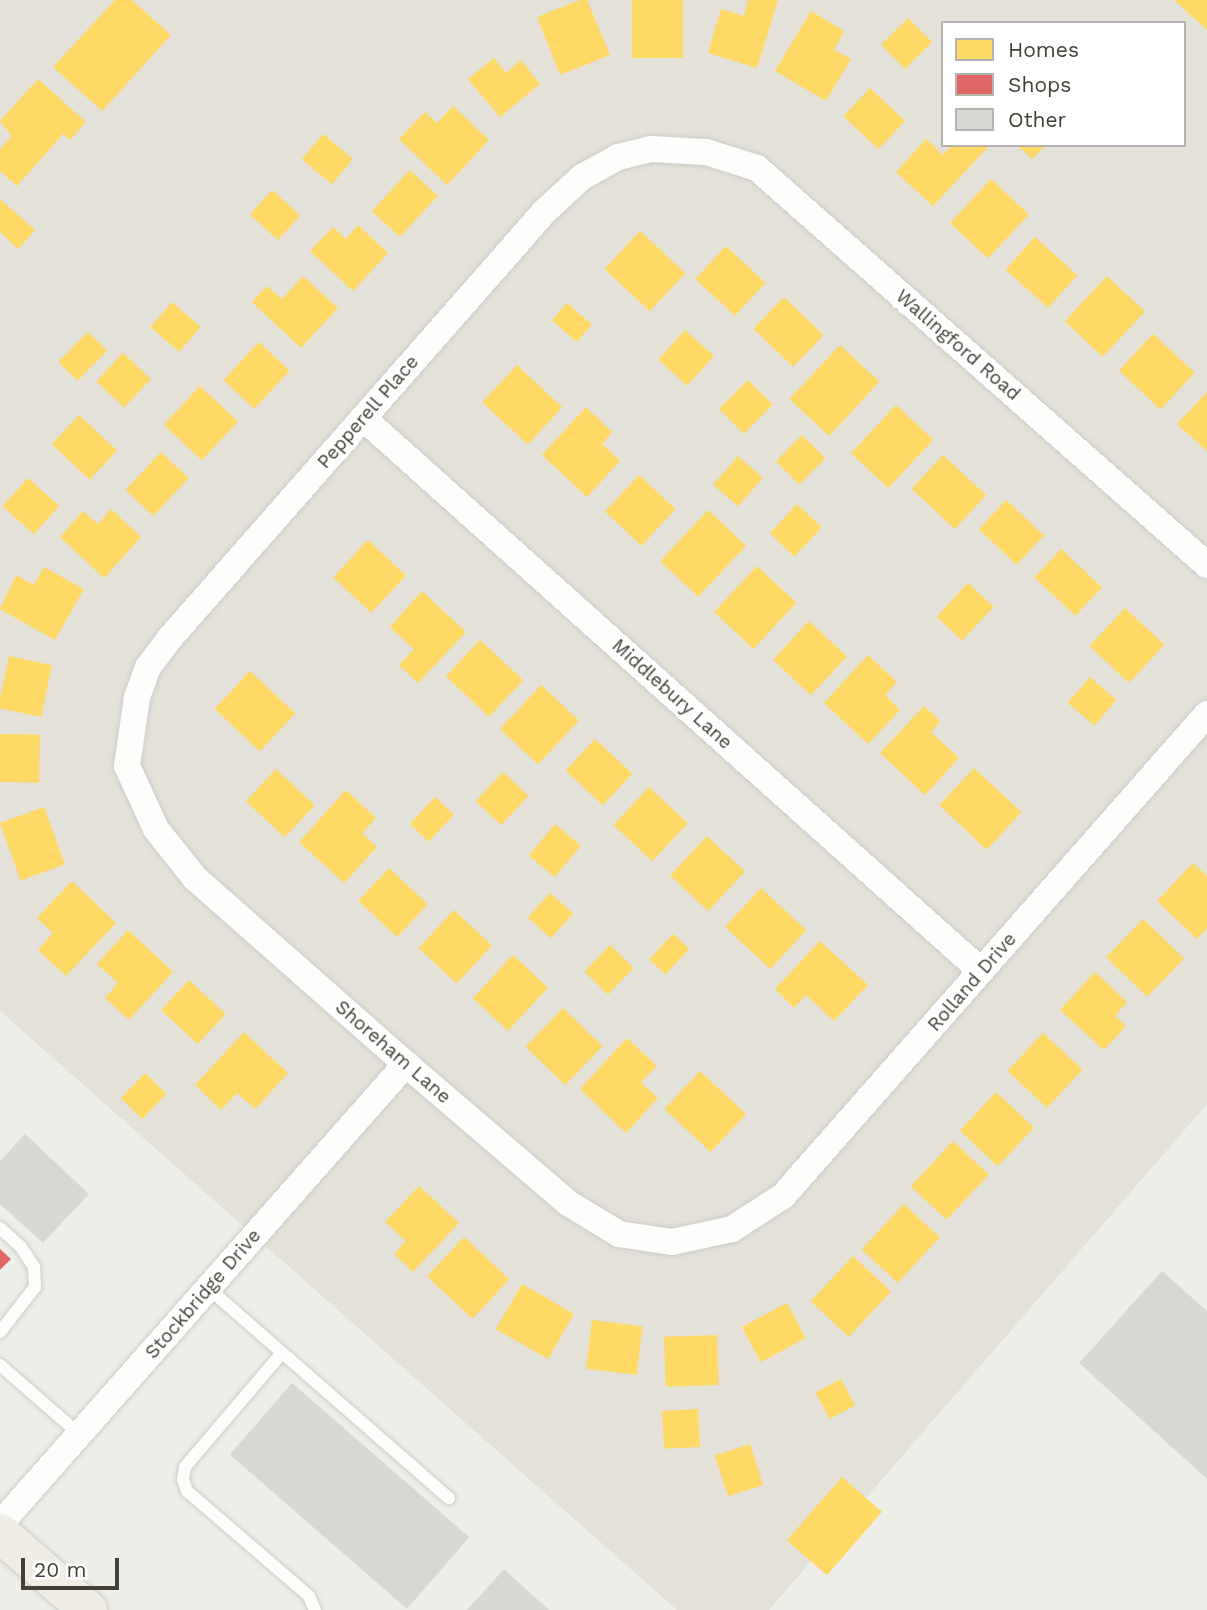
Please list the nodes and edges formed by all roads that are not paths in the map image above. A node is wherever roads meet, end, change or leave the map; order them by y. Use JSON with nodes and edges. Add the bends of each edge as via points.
{"nodes":[{"id":1,"x":696,"y":150,"type":"joint"},
{"id":2,"x":363,"y":418,"type":"junction"},
{"id":3,"x":1207,"y":565,"type":"edge"},
{"id":4,"x":1207,"y":714,"type":"edge"},
{"id":5,"x":127,"y":766,"type":"joint"},
{"id":6,"x":981,"y":971,"type":"junction"},
{"id":7,"x":406,"y":1064,"type":"junction"},
{"id":8,"x":0,"y":1228,"type":"edge"},
{"id":9,"x":722,"y":1231,"type":"joint"},
{"id":10,"x":208,"y":1288,"type":"junction"},
{"id":11,"x":0,"y":1332,"type":"edge"},
{"id":12,"x":282,"y":1353,"type":"junction"},
{"id":13,"x":0,"y":1365,"type":"edge"},
{"id":14,"x":79,"y":1434,"type":"junction"},
{"id":15,"x":449,"y":1498,"type":"dead end"},
{"id":16,"x":0,"y":1524,"type":"edge"},
{"id":17,"x":0,"y":1533,"type":"edge"},
{"id":18,"x":88,"y":1610,"type":"edge"},
{"id":19,"x":315,"y":1610,"type":"edge"}],
"edges":[{"from":1,"to":2,"type":"street","name":"Pepperell Place","via":[[651,149],[618,157],[582,177],[506,253]]},
{"from":1,"to":3,"type":"street","name":"Wallingford Road","via":[[757,168]]},
{"from":2,"to":5,"type":"street","name":"Pepperell Place","via":[[148,667],[137,698]]},
{"from":2,"to":6,"type":"street","name":"Middlebury Lane"},
{"from":4,"to":6,"type":"street","name":"Rolland Drive"},
{"from":5,"to":7,"type":"street","name":"Shoreham Lane","via":[[156,829],[195,878]]},
{"from":6,"to":9,"type":"street","name":"Rolland Drive","via":[[783,1196]]},
{"from":7,"to":9,"type":"street","name":"Shoreham Lane","via":[[568,1203],[619,1234],[672,1241]]},
{"from":7,"to":10,"type":"street","name":"Stockbridge Drive"},
{"from":8,"to":11,"type":"lane","via":[[34,1267],[35,1287]]},
{"from":10,"to":12,"type":"lane"},
{"from":10,"to":14,"type":"street","name":"Stockbridge Drive"},
{"from":12,"to":15,"type":"lane"},
{"from":12,"to":19,"type":"lane","via":[[186,1466],[183,1479],[187,1491],[309,1596]]},
{"from":13,"to":14,"type":"lane"},
{"from":14,"to":16,"type":"street","name":"Stockbridge Drive"},
{"from":17,"to":18,"type":"main road"}]}
